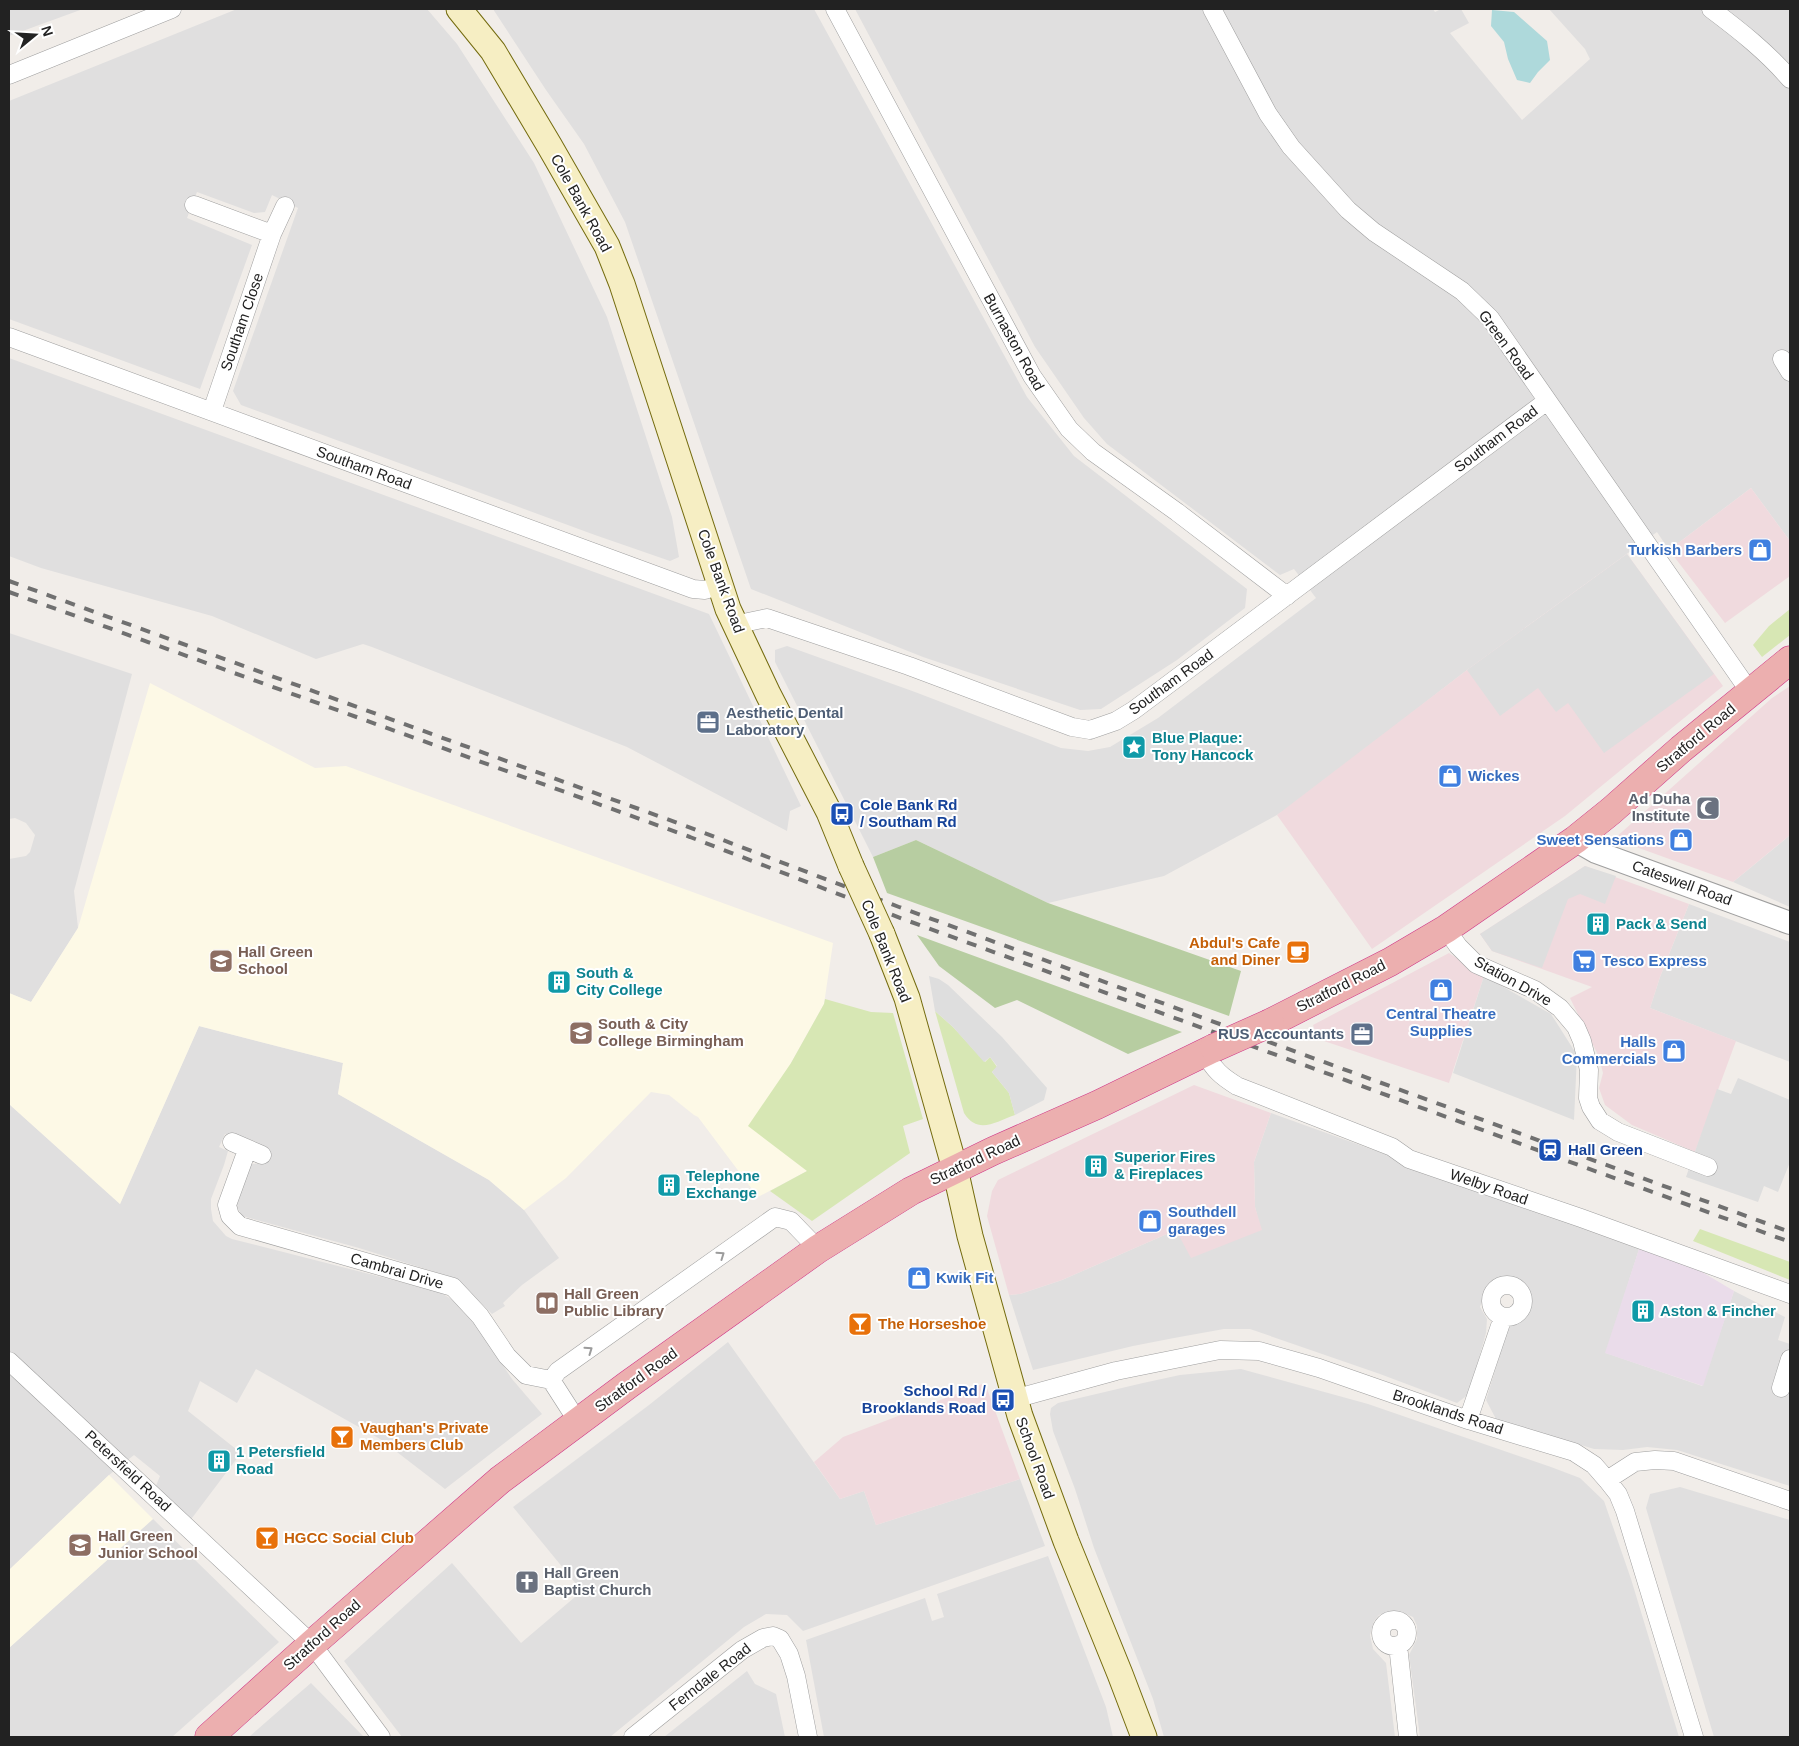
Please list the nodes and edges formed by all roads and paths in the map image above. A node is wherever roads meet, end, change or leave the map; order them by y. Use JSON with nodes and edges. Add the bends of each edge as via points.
{"nodes":[{"id":1,"x":172,"y":9,"type":"edge"},
{"id":2,"x":460,"y":9,"type":"edge"},
{"id":3,"x":835,"y":9,"type":"edge"},
{"id":4,"x":1212,"y":9,"type":"edge"},
{"id":5,"x":1711,"y":9,"type":"edge"},
{"id":6,"x":9,"y":75,"type":"edge"},
{"id":7,"x":1790,"y":78,"type":"edge"},
{"id":8,"x":194,"y":205,"type":"dead end"},
{"id":9,"x":285,"y":206,"type":"dead end"},
{"id":10,"x":272,"y":234,"type":"junction"},
{"id":11,"x":9,"y":337,"type":"edge"},
{"id":12,"x":1547,"y":401,"type":"junction"},
{"id":13,"x":212,"y":411,"type":"junction"},
{"id":14,"x":720,"y":585,"type":"junction"},
{"id":15,"x":1287,"y":596,"type":"junction"},
{"id":16,"x":737,"y":628,"type":"junction"},
{"id":17,"x":1790,"y":660,"type":"edge"},
{"id":18,"x":1750,"y":692,"type":"junction"},
{"id":19,"x":1575,"y":840,"type":"junction"},
{"id":20,"x":1790,"y":923,"type":"edge"},
{"id":21,"x":1446,"y":929,"type":"junction"},
{"id":22,"x":1210,"y":1050,"type":"junction"},
{"id":23,"x":247,"y":1149,"type":"dead end"},
{"id":24,"x":1708,"y":1167,"type":"dead end"},
{"id":25,"x":955,"y":1169,"type":"junction"},
{"id":26,"x":818,"y":1249,"type":"junction"},
{"id":27,"x":1790,"y":1294,"type":"edge"},
{"id":28,"x":1503,"y":1317,"type":"dead end"},
{"id":29,"x":1790,"y":1359,"type":"edge"},
{"id":30,"x":9,"y":1361,"type":"edge"},
{"id":31,"x":551,"y":1380,"type":"junction"},
{"id":32,"x":1782,"y":1388,"type":"dead end"},
{"id":33,"x":1014,"y":1399,"type":"junction"},
{"id":34,"x":1468,"y":1420,"type":"junction"},
{"id":35,"x":578,"y":1422,"type":"junction"},
{"id":36,"x":1607,"y":1480,"type":"junction"},
{"id":37,"x":1790,"y":1501,"type":"edge"},
{"id":38,"x":312,"y":1644,"type":"junction"},
{"id":39,"x":1398,"y":1646,"type":"dead end"},
{"id":40,"x":209,"y":1737,"type":"edge"},
{"id":41,"x":381,"y":1737,"type":"edge"},
{"id":42,"x":633,"y":1737,"type":"edge"},
{"id":43,"x":808,"y":1737,"type":"edge"},
{"id":44,"x":1144,"y":1737,"type":"edge"},
{"id":45,"x":1408,"y":1737,"type":"edge"},
{"id":46,"x":1694,"y":1737,"type":"edge"}],
"edges":[{"from":1,"to":6,"type":"street"},
{"from":2,"to":14,"type":"main road","name":"Cole Bank Road","via":[[493,51],[607,246]]},
{"from":3,"to":15,"type":"street","name":"Burnaston Road","via":[[1032,376],[1069,429],[1093,452]]},
{"from":4,"to":12,"type":"street","name":"Green Road","via":[[1268,114],[1291,147],[1348,210],[1374,232],[1462,291],[1490,318]]},
{"from":5,"to":7,"type":"street","via":[[1776,62]]},
{"from":8,"to":10,"type":"street"},
{"from":9,"to":10,"type":"street","name":"Southam Close"},
{"from":10,"to":13,"type":"street","name":"Southam Close"},
{"from":11,"to":13,"type":"street","name":"Southam Road"},
{"from":12,"to":15,"type":"street","name":"Southam Road"},
{"from":12,"to":18,"type":"street","name":"Green Road"},
{"from":13,"to":14,"type":"street","name":"Southam Road","via":[[693,588],[705,590]]},
{"from":14,"to":16,"type":"main road","name":"Cole Bank Road"},
{"from":15,"to":16,"type":"street","name":"Southam Road","via":[[1134,710],[1116,721],[1090,730],[1072,727],[909,666],[767,618]]},
{"from":16,"to":25,"type":"main road","name":"Cole Bank Road","bridge":true,"via":[[828,812],[882,934],[907,998]]},
{"from":17,"to":18,"type":"highway","name":"Stratford Road"},
{"from":18,"to":19,"type":"highway","name":"Stratford Road"},
{"from":19,"to":20,"type":"street","name":"Cateswell Road","via":[[1596,852]]},
{"from":19,"to":21,"type":"highway","name":"Stratford Road"},
{"from":21,"to":22,"type":"highway","name":"Stratford Road","bridge":true,"via":[[1390,962]]},
{"from":21,"to":24,"type":"street","name":"Station Drive","via":[[1476,964],[1535,990],[1560,1008],[1576,1027],[1589,1070],[1588,1098],[1600,1121],[1618,1132]]},
{"from":22,"to":25,"type":"highway","name":"Stratford Road"},
{"from":22,"to":27,"type":"street","name":"Welby Road","via":[[1213,1068],[1237,1086],[1392,1147],[1409,1159]]},
{"from":23,"to":31,"type":"street","name":"Cambrai Drive","via":[[227,1205],[230,1216],[240,1226],[453,1287],[526,1375]]},
{"from":25,"to":26,"type":"highway","name":"Stratford Road","via":[[911,1191]]},
{"from":25,"to":33,"type":"main road","name":"School Road"},
{"from":31,"to":26,"type":"street","one_way":true,"via":[[558,1371],[776,1217],[790,1221]]},
{"from":26,"to":35,"type":"highway","name":"Stratford Road"},
{"from":28,"to":34,"type":"street"},
{"from":29,"to":32,"type":"street"},
{"from":30,"to":38,"type":"street","name":"Petersfield Road"},
{"from":31,"to":35,"type":"street"},
{"from":33,"to":34,"type":"street","name":"Brooklands Road","via":[[1116,1371],[1220,1350],[1259,1350]]},
{"from":33,"to":44,"type":"main road","name":"School Road"},
{"from":34,"to":36,"type":"street","name":"Brooklands Road","via":[[1574,1452],[1594,1465]]},
{"from":35,"to":38,"type":"highway","name":"Stratford Road","via":[[500,1480]]},
{"from":36,"to":37,"type":"street","via":[[1635,1462],[1674,1461]]},
{"from":36,"to":46,"type":"street","name":"Brooklands Road","via":[[1625,1511]]},
{"from":38,"to":40,"type":"highway","name":"Stratford Road"},
{"from":38,"to":41,"type":"street","name":"Petersfield Road"},
{"from":39,"to":45,"type":"street"},
{"from":42,"to":43,"type":"street","name":"Ferndale Road","via":[[742,1650],[773,1636],[780,1639],[789,1654]]}]}
